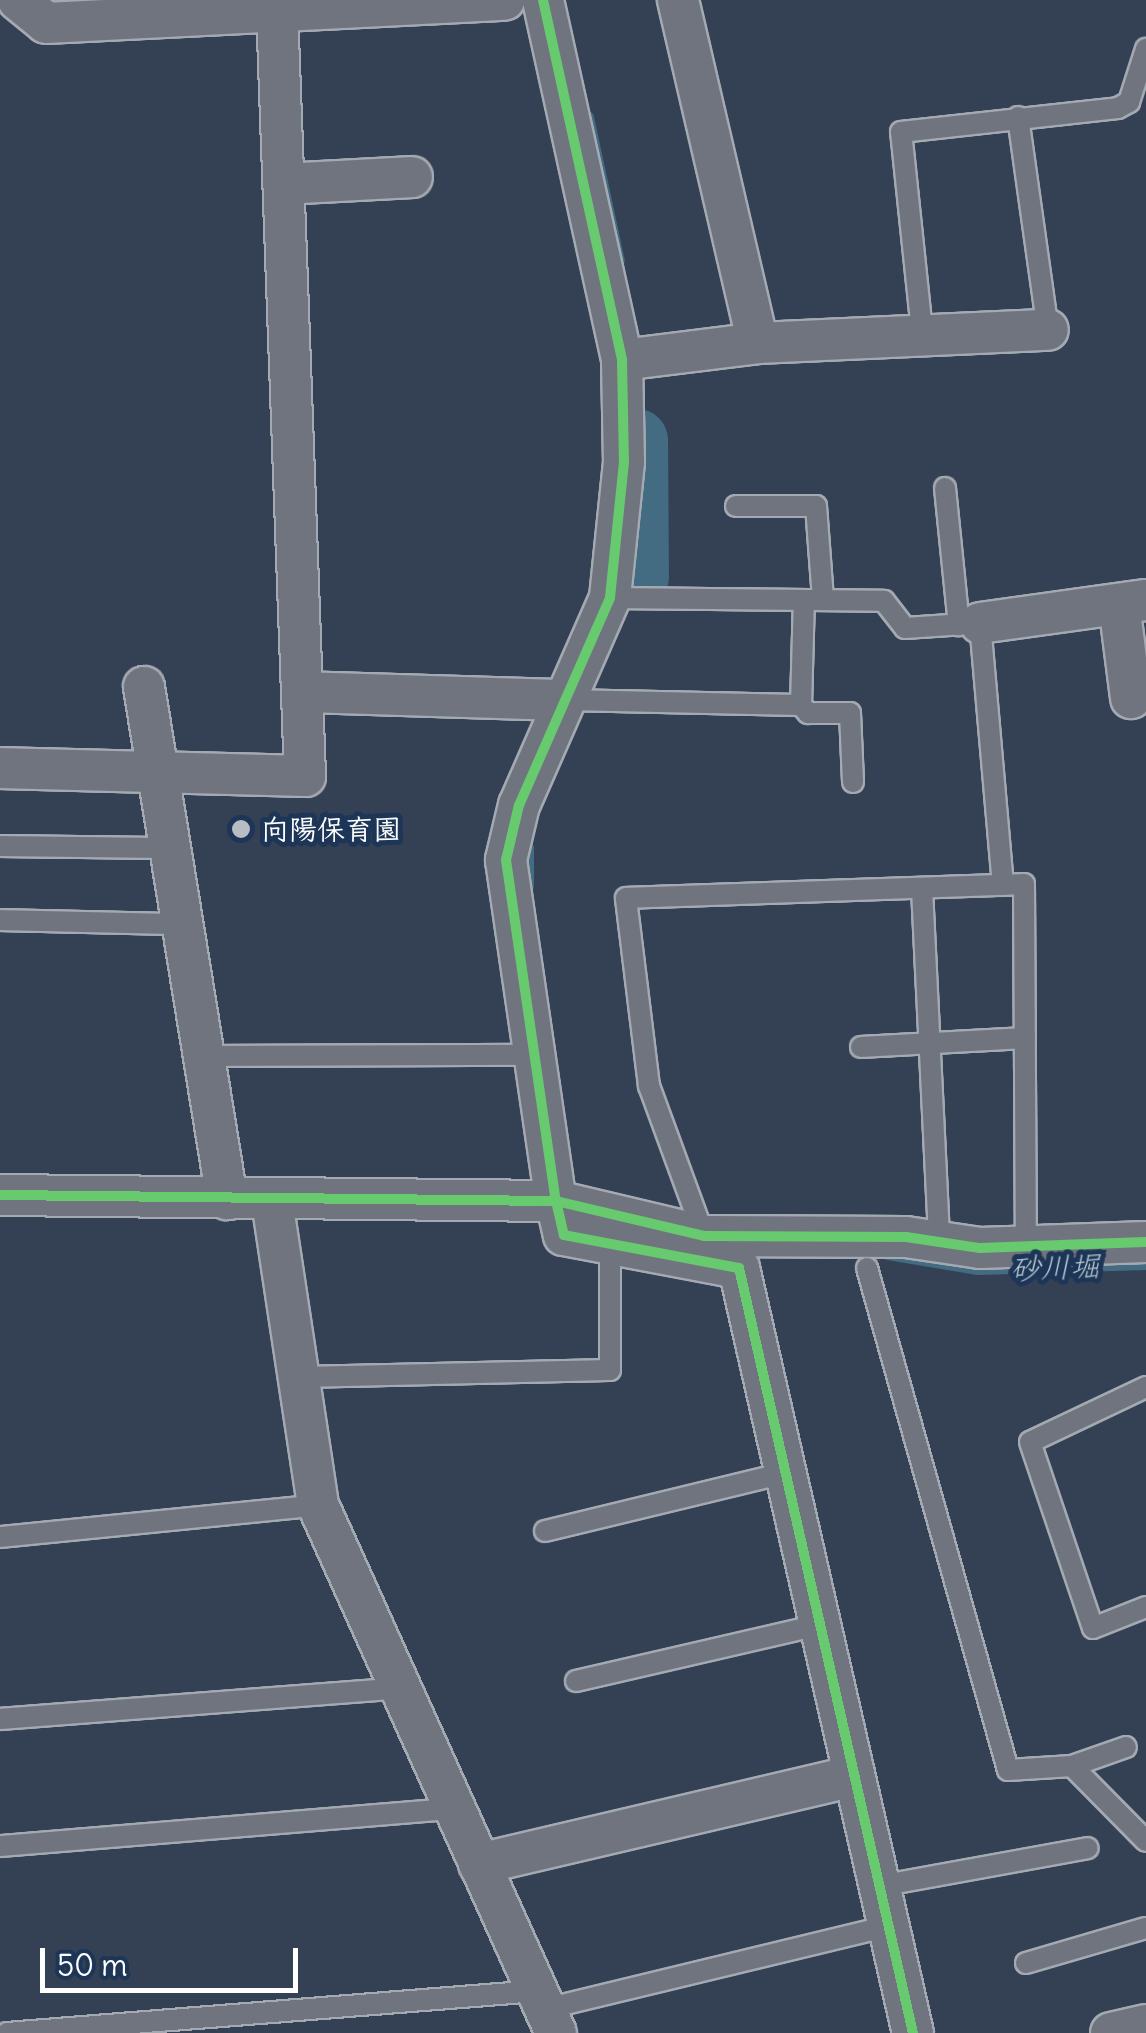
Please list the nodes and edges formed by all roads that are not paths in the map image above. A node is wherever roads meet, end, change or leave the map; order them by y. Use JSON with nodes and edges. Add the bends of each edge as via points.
{"nodes":[{"id":1,"x":18,"y":0,"type":"edge"},
{"id":2,"x":504,"y":0,"type":"edge"},
{"id":3,"x":543,"y":0,"type":"edge"},
{"id":4,"x":678,"y":0,"type":"edge"},
{"id":5,"x":277,"y":10,"type":"junction"},
{"id":6,"x":1146,"y":49,"type":"edge"},
{"id":7,"x":1018,"y":117,"type":"junction"},
{"id":8,"x":412,"y":177,"type":"dead end"},
{"id":9,"x":284,"y":184,"type":"junction"},
{"id":10,"x":1048,"y":330,"type":"joint"},
{"id":11,"x":922,"y":332,"type":"junction"},
{"id":12,"x":758,"y":342,"type":"junction"},
{"id":13,"x":622,"y":360,"type":"junction"},
{"id":14,"x":944,"y":488,"type":"dead end"},
{"id":15,"x":736,"y":506,"type":"dead end"},
{"id":16,"x":610,"y":598,"type":"junction"},
{"id":17,"x":814,"y":600,"type":"junction"},
{"id":18,"x":1132,"y":602,"type":"edge"},
{"id":19,"x":970,"y":624,"type":"junction"},
{"id":20,"x":144,"y":687,"type":"dead end"},
{"id":21,"x":303,"y":692,"type":"junction"},
{"id":22,"x":1131,"y":698,"type":"dead end"},
{"id":23,"x":564,"y":700,"type":"junction"},
{"id":24,"x":800,"y":705,"type":"junction"},
{"id":25,"x":0,"y":768,"type":"edge"},
{"id":26,"x":158,"y":772,"type":"junction"},
{"id":27,"x":853,"y":782,"type":"dead end"},
{"id":28,"x":0,"y":846,"type":"edge"},
{"id":29,"x":171,"y":848,"type":"junction"},
{"id":30,"x":1003,"y":885,"type":"junction"},
{"id":31,"x":922,"y":889,"type":"junction"},
{"id":32,"x":0,"y":920,"type":"edge"},
{"id":33,"x":183,"y":924,"type":"junction"},
{"id":34,"x":1025,"y":1038,"type":"junction"},
{"id":35,"x":929,"y":1042,"type":"junction"},
{"id":36,"x":861,"y":1046,"type":"dead end"},
{"id":37,"x":532,"y":1055,"type":"junction"},
{"id":38,"x":206,"y":1056,"type":"junction"},
{"id":39,"x":0,"y":1195,"type":"edge"},
{"id":40,"x":227,"y":1200,"type":"junction"},
{"id":41,"x":272,"y":1201,"type":"junction"},
{"id":42,"x":569,"y":1204,"type":"junction"},
{"id":43,"x":704,"y":1236,"type":"junction"},
{"id":44,"x":940,"y":1242,"type":"junction"},
{"id":45,"x":1146,"y":1242,"type":"edge"},
{"id":46,"x":610,"y":1245,"type":"junction"},
{"id":47,"x":1026,"y":1246,"type":"junction"},
{"id":48,"x":865,"y":1250,"type":"junction"},
{"id":49,"x":300,"y":1377,"type":"junction"},
{"id":50,"x":1146,"y":1387,"type":"edge"},
{"id":51,"x":784,"y":1473,"type":"junction"},
{"id":52,"x":318,"y":1505,"type":"junction"},
{"id":53,"x":546,"y":1531,"type":"dead end"},
{"id":54,"x":0,"y":1538,"type":"edge"},
{"id":55,"x":1146,"y":1607,"type":"edge"},
{"id":56,"x":820,"y":1625,"type":"junction"},
{"id":57,"x":576,"y":1681,"type":"dead end"},
{"id":58,"x":400,"y":1688,"type":"junction"},
{"id":59,"x":0,"y":1719,"type":"edge"},
{"id":60,"x":1126,"y":1747,"type":"dead end"},
{"id":61,"x":1072,"y":1766,"type":"junction"},
{"id":62,"x":854,"y":1776,"type":"junction"},
{"id":63,"x":454,"y":1810,"type":"junction"},
{"id":64,"x":1146,"y":1842,"type":"edge"},
{"id":65,"x":0,"y":1846,"type":"edge"},
{"id":66,"x":1088,"y":1848,"type":"dead end"},
{"id":67,"x":479,"y":1864,"type":"junction"},
{"id":68,"x":879,"y":1886,"type":"junction"},
{"id":69,"x":889,"y":1926,"type":"junction"},
{"id":70,"x":1146,"y":1928,"type":"edge"},
{"id":71,"x":1026,"y":1963,"type":"dead end"},
{"id":72,"x":546,"y":2011,"type":"edge"},
{"id":73,"x":227,"y":2024,"type":"edge"},
{"id":74,"x":1146,"y":2025,"type":"edge"},
{"id":75,"x":7,"y":2033,"type":"edge"},
{"id":76,"x":913,"y":2033,"type":"edge"},
{"id":77,"x":1111,"y":2033,"type":"edge"}],
"edges":[{"from":1,"to":5,"type":"street","via":[[46,23]]},
{"from":2,"to":5,"type":"street"},
{"from":3,"to":13,"type":"street"},
{"from":4,"to":12,"type":"street"},
{"from":5,"to":9,"type":"street"},
{"from":6,"to":7,"type":"lane","via":[[1129,102],[1118,108]]},
{"from":7,"to":10,"type":"lane"},
{"from":7,"to":11,"type":"lane","via":[[900,132]]},
{"from":8,"to":9,"type":"street"},
{"from":9,"to":21,"type":"street"},
{"from":10,"to":11,"type":"street"},
{"from":11,"to":12,"type":"street"},
{"from":12,"to":13,"type":"street"},
{"from":13,"to":16,"type":"street"},
{"from":14,"to":19,"type":"lane"},
{"from":15,"to":17,"type":"lane","via":[[816,506]]},
{"from":16,"to":17,"type":"lane"},
{"from":16,"to":23,"type":"street"},
{"from":17,"to":19,"type":"lane","via":[[884,601],[905,628]]},
{"from":17,"to":24,"type":"lane"},
{"from":18,"to":19,"type":"street"},
{"from":18,"to":22,"type":"street"},
{"from":19,"to":30,"type":"lane"},
{"from":20,"to":26,"type":"street"},
{"from":21,"to":23,"type":"street"},
{"from":21,"to":26,"type":"street","via":[[306,776]]},
{"from":23,"to":24,"type":"lane"},
{"from":23,"to":37,"type":"street","via":[[506,860]]},
{"from":24,"to":27,"type":"lane","via":[[808,713],[850,712]]},
{"from":25,"to":26,"type":"street"},
{"from":26,"to":29,"type":"street"},
{"from":28,"to":29,"type":"lane"},
{"from":29,"to":33,"type":"street"},
{"from":30,"to":31,"type":"lane"},
{"from":30,"to":34,"type":"lane","via":[[1024,884]]},
{"from":31,"to":35,"type":"lane"},
{"from":31,"to":43,"type":"lane","via":[[626,898],[648,1086]]},
{"from":32,"to":33,"type":"lane"},
{"from":33,"to":38,"type":"street"},
{"from":34,"to":35,"type":"lane"},
{"from":34,"to":47,"type":"lane"},
{"from":35,"to":36,"type":"lane"},
{"from":35,"to":44,"type":"lane"},
{"from":37,"to":38,"type":"lane"},
{"from":37,"to":42,"type":"street"},
{"from":38,"to":40,"type":"street"},
{"from":39,"to":40,"type":"street"},
{"from":40,"to":41,"type":"street"},
{"from":41,"to":42,"type":"street"},
{"from":41,"to":49,"type":"street"},
{"from":42,"to":43,"type":"street"},
{"from":42,"to":46,"type":"street","via":[[564,1235]]},
{"from":43,"to":48,"type":"street"},
{"from":44,"to":47,"type":"street"},
{"from":44,"to":48,"type":"street"},
{"from":45,"to":47,"type":"street"},
{"from":46,"to":49,"type":"lane","via":[[610,1370]]},
{"from":46,"to":51,"type":"street","via":[[739,1268]]},
{"from":48,"to":61,"type":"lane","via":[[1008,1770]]},
{"from":49,"to":52,"type":"street"},
{"from":50,"to":55,"type":"lane","via":[[1030,1442],[1093,1628]]},
{"from":51,"to":53,"type":"lane"},
{"from":51,"to":56,"type":"street"},
{"from":52,"to":54,"type":"lane"},
{"from":52,"to":58,"type":"street"},
{"from":56,"to":57,"type":"lane"},
{"from":56,"to":62,"type":"street"},
{"from":58,"to":59,"type":"lane"},
{"from":58,"to":63,"type":"street"},
{"from":60,"to":61,"type":"lane"},
{"from":61,"to":64,"type":"lane"},
{"from":62,"to":67,"type":"street"},
{"from":62,"to":68,"type":"street"},
{"from":63,"to":65,"type":"lane"},
{"from":63,"to":67,"type":"street"},
{"from":66,"to":68,"type":"lane"},
{"from":67,"to":72,"type":"street"},
{"from":68,"to":69,"type":"street"},
{"from":69,"to":72,"type":"lane"},
{"from":69,"to":76,"type":"street"},
{"from":70,"to":71,"type":"lane"},
{"from":72,"to":73,"type":"lane"},
{"from":73,"to":75,"type":"lane"},
{"from":74,"to":77,"type":"street"}]}
